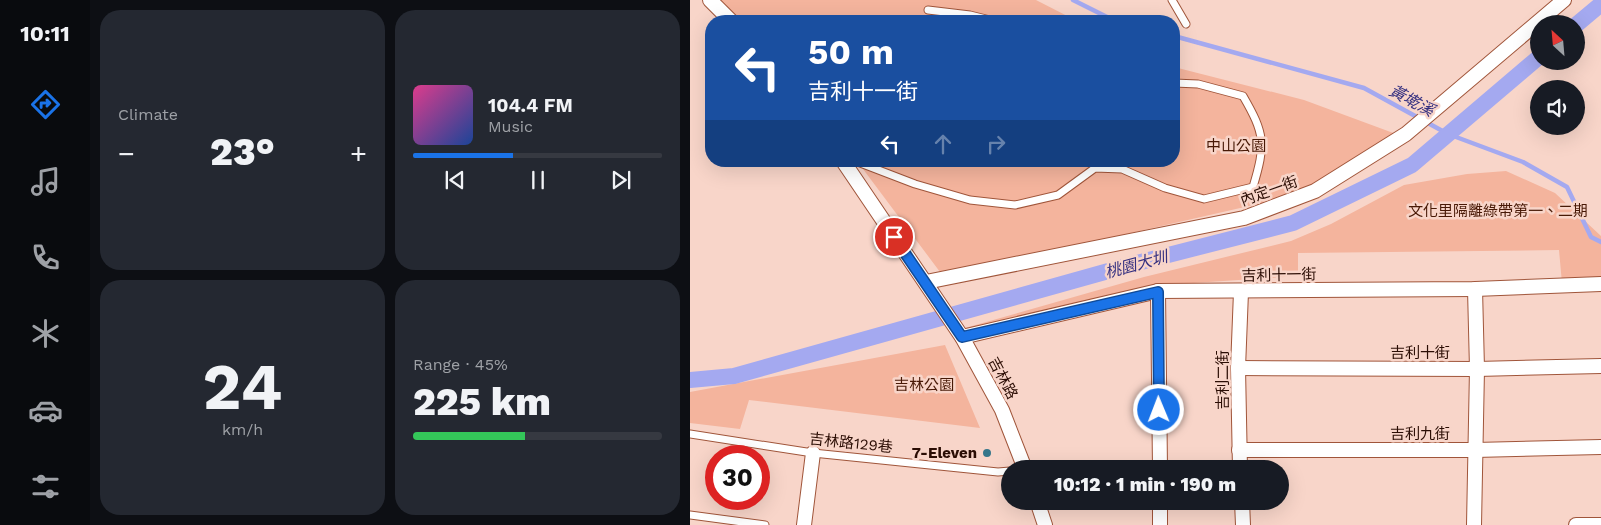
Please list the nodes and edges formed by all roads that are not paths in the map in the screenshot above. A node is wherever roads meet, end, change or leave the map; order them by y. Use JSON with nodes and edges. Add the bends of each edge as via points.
{"nodes":[{"id":1,"x":710,"y":0,"type":"edge"},
{"id":2,"x":1172,"y":0,"type":"edge"},
{"id":3,"x":1564,"y":0,"type":"edge"},
{"id":4,"x":928,"y":10,"type":"dead end"},
{"id":5,"x":725,"y":15,"type":"edge"},
{"id":6,"x":970,"y":15,"type":"edge"},
{"id":7,"x":1186,"y":24,"type":"dead end"},
{"id":8,"x":1180,"y":83,"type":"edge"},
{"id":9,"x":847,"y":167,"type":"edge"},
{"id":10,"x":871,"y":167,"type":"edge"},
{"id":11,"x":926,"y":282,"type":"junction"},
{"id":12,"x":1601,"y":284,"type":"edge"},
{"id":13,"x":1475,"y":289,"type":"junction"},
{"id":14,"x":1158,"y":292,"type":"junction"},
{"id":15,"x":1241,"y":292,"type":"junction"},
{"id":16,"x":958,"y":331,"type":"junction"},
{"id":17,"x":1601,"y":366,"type":"edge"},
{"id":18,"x":1238,"y":368,"type":"junction"},
{"id":19,"x":1477,"y":369,"type":"junction"},
{"id":20,"x":690,"y":434,"type":"edge"},
{"id":21,"x":1601,"y":447,"type":"edge"},
{"id":22,"x":1239,"y":450,"type":"junction"},
{"id":23,"x":1475,"y":450,"type":"junction"},
{"id":24,"x":813,"y":453,"type":"junction"},
{"id":25,"x":1021,"y":460,"type":"edge"},
{"id":26,"x":1160,"y":460,"type":"edge"},
{"id":27,"x":1240,"y":460,"type":"edge"},
{"id":28,"x":1001,"y":472,"type":"edge"},
{"id":29,"x":1040,"y":510,"type":"edge"},
{"id":30,"x":1160,"y":510,"type":"edge"},
{"id":31,"x":1242,"y":510,"type":"edge"},
{"id":32,"x":690,"y":515,"type":"edge"},
{"id":33,"x":765,"y":525,"type":"edge"},
{"id":34,"x":804,"y":525,"type":"edge"},
{"id":35,"x":1045,"y":525,"type":"edge"},
{"id":36,"x":1160,"y":525,"type":"edge"},
{"id":37,"x":1243,"y":525,"type":"edge"},
{"id":38,"x":1474,"y":525,"type":"edge"},
{"id":39,"x":1576,"y":525,"type":"edge"},
{"id":40,"x":1601,"y":525,"type":"edge"}],
"edges":[{"from":1,"to":5,"type":"street"},
{"from":2,"to":7,"type":"lane"},
{"from":3,"to":11,"type":"street","name":"內定一街","via":[[1406,134],[1315,192],[1244,218]]},
{"from":4,"to":6,"type":"lane"},
{"from":8,"to":10,"type":"lane","via":[[1198,84],[1244,96],[1260,126],[1262,158],[1253,187],[1204,199],[1165,188],[1122,169],[1095,168],[1058,195],[1015,205],[961,197]]},
{"from":9,"to":11,"type":"street","name":"吉林路"},
{"from":11,"to":16,"type":"street","name":"吉林路"},
{"from":12,"to":13,"type":"street","name":"吉利十一街"},
{"from":13,"to":15,"type":"street","name":"吉利十一街"},
{"from":13,"to":19,"type":"street"},
{"from":14,"to":15,"type":"street","name":"吉利十一街"},
{"from":14,"to":16,"type":"street","name":"吉利十一街"},
{"from":14,"to":26,"type":"street"},
{"from":15,"to":18,"type":"street","name":"吉利二街"},
{"from":16,"to":25,"type":"street","name":"吉林路","via":[[1002,410]]},
{"from":17,"to":19,"type":"street","name":"吉利十街"},
{"from":18,"to":19,"type":"street","name":"吉利十街"},
{"from":18,"to":22,"type":"street","name":"吉利二街"},
{"from":19,"to":23,"type":"street"},
{"from":20,"to":24,"type":"lane","name":"吉林路129巷"},
{"from":21,"to":23,"type":"street","name":"吉利九街"},
{"from":22,"to":23,"type":"street","name":"吉利九街"},
{"from":22,"to":27,"type":"street","name":"吉利二街"},
{"from":23,"to":38,"type":"street"},
{"from":24,"to":28,"type":"lane","name":"吉林路129巷"},
{"from":24,"to":34,"type":"street"},
{"from":29,"to":35,"type":"street"},
{"from":30,"to":36,"type":"street"},
{"from":31,"to":37,"type":"street"},
{"from":32,"to":33,"type":"lane"},
{"from":39,"to":40,"type":"street"}]}
